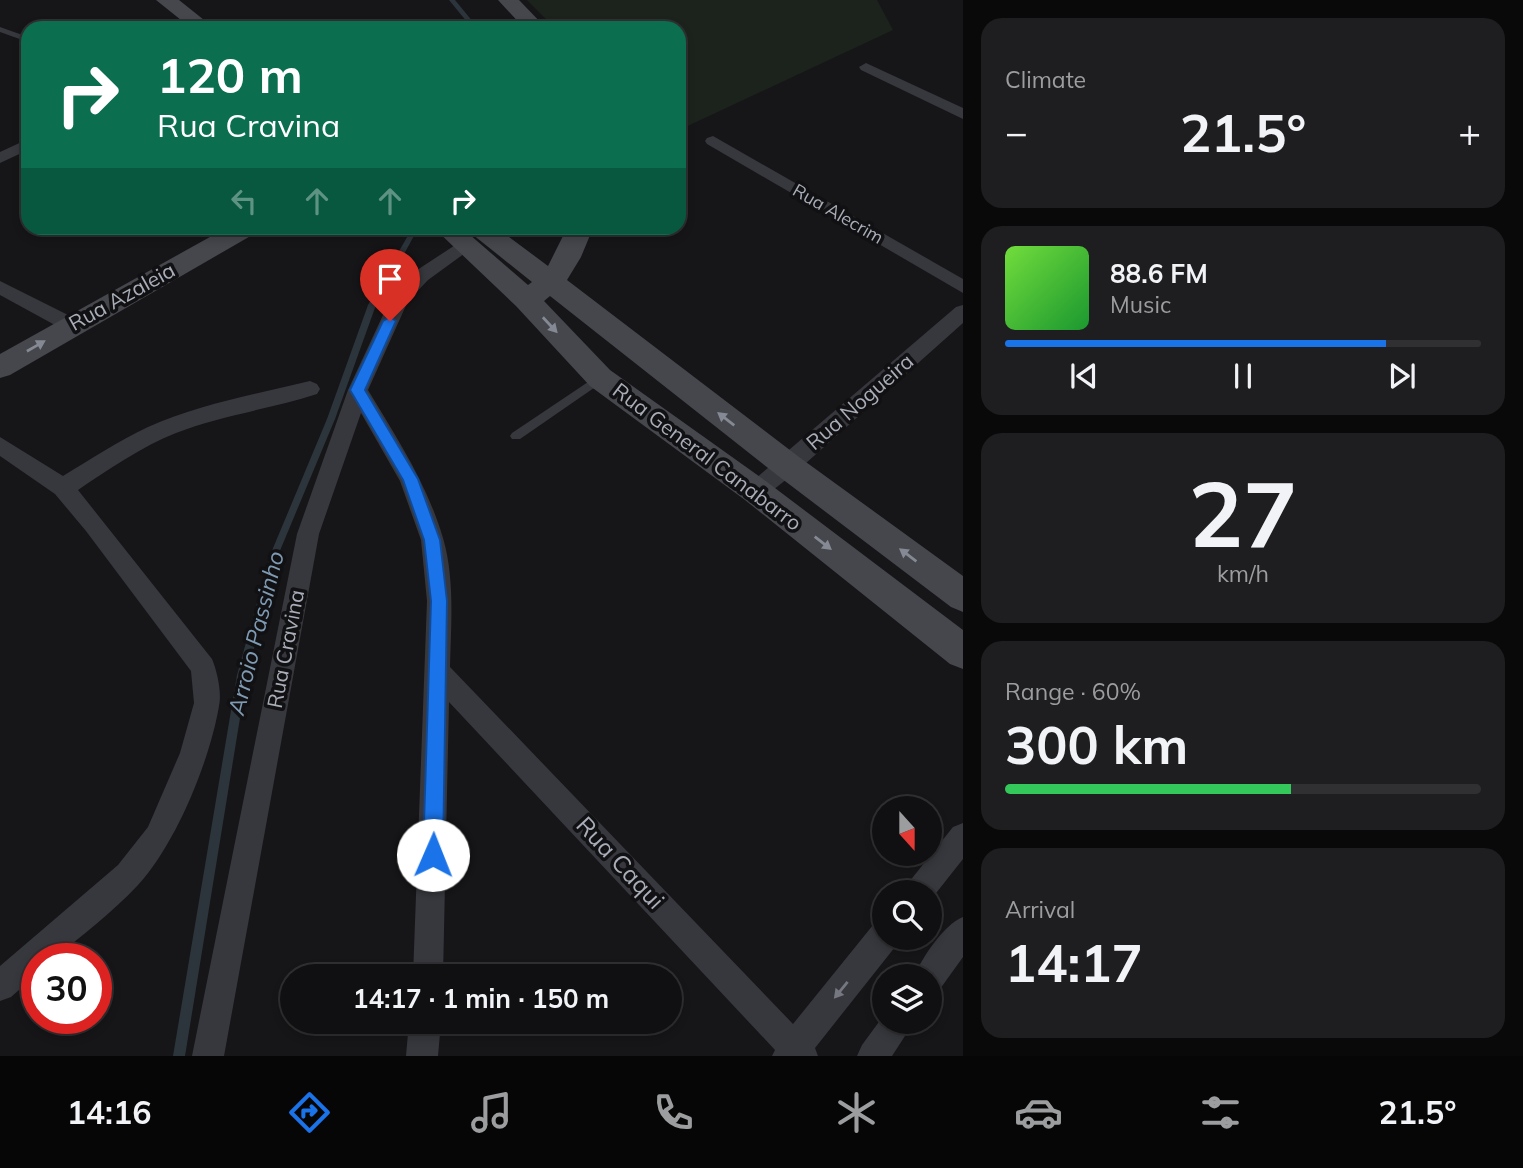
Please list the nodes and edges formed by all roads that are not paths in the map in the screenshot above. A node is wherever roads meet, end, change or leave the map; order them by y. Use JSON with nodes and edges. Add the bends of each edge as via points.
{"nodes":[{"id":1,"x":166,"y":0,"type":"edge"},
{"id":2,"x":194,"y":0,"type":"edge"},
{"id":3,"x":508,"y":0,"type":"edge"},
{"id":4,"x":206,"y":21,"type":"edge"},
{"id":5,"x":210,"y":21,"type":"edge"},
{"id":6,"x":529,"y":21,"type":"edge"},
{"id":7,"x":0,"y":29,"type":"edge"},
{"id":8,"x":21,"y":37,"type":"edge"},
{"id":9,"x":866,"y":67,"type":"dead end"},
{"id":10,"x":963,"y":114,"type":"edge"},
{"id":11,"x":713,"y":141,"type":"dead end"},
{"id":12,"x":21,"y":148,"type":"edge"},
{"id":13,"x":0,"y":158,"type":"edge"},
{"id":14,"x":233,"y":235,"type":"edge"},
{"id":15,"x":468,"y":235,"type":"edge"},
{"id":16,"x":472,"y":235,"type":"edge"},
{"id":17,"x":578,"y":235,"type":"edge"},
{"id":18,"x":0,"y":287,"type":"edge"},
{"id":19,"x":963,"y":287,"type":"edge"},
{"id":20,"x":539,"y":292,"type":"junction"},
{"id":21,"x":963,"y":312,"type":"edge"},
{"id":22,"x":72,"y":325,"type":"junction"},
{"id":23,"x":0,"y":367,"type":"edge"},
{"id":24,"x":600,"y":378,"type":"junction"},
{"id":25,"x":310,"y":389,"type":"dead end"},
{"id":26,"x":358,"y":390,"type":"junction"},
{"id":27,"x":516,"y":436,"type":"dead end"},
{"id":28,"x":0,"y":445,"type":"edge"},
{"id":29,"x":788,"y":466,"type":"junction"},
{"id":30,"x":63,"y":488,"type":"junction"},
{"id":31,"x":756,"y":491,"type":"junction"},
{"id":32,"x":963,"y":596,"type":"edge"},
{"id":33,"x":963,"y":652,"type":"edge"},
{"id":34,"x":437,"y":671,"type":"junction"},
{"id":35,"x":963,"y":837,"type":"edge"},
{"id":36,"x":929,"y":880,"type":"edge"},
{"id":37,"x":963,"y":932,"type":"edge"},
{"id":38,"x":873,"y":950,"type":"edge"},
{"id":39,"x":428,"y":964,"type":"edge"},
{"id":40,"x":939,"y":964,"type":"edge"},
{"id":41,"x":0,"y":986,"type":"edge"},
{"id":42,"x":424,"y":1034,"type":"edge"},
{"id":43,"x":889,"y":1034,"type":"edge"},
{"id":44,"x":795,"y":1053,"type":"edge"},
{"id":45,"x":208,"y":1056,"type":"edge"},
{"id":46,"x":422,"y":1056,"type":"edge"},
{"id":47,"x":873,"y":1056,"type":"edge"}],
"edges":[{"from":1,"to":4,"type":"main road"},
{"from":2,"to":5,"type":"main road"},
{"from":3,"to":6,"type":"main road"},
{"from":7,"to":8,"type":"lane"},
{"from":9,"to":10,"type":"street"},
{"from":11,"to":19,"type":"street","name":"Rua Alecrim"},
{"from":12,"to":13,"type":"street"},
{"from":14,"to":22,"type":"main road","name":"Rua Azaleia"},
{"from":15,"to":26,"type":"street","name":"Rua Cravina","via":[[400,299]]},
{"from":16,"to":20,"type":"main road","name":"Rua General Canabarro"},
{"from":17,"to":20,"type":"main road"},
{"from":18,"to":22,"type":"street"},
{"from":20,"to":24,"type":"main road","name":"Rua General Canabarro","one_way":true},
{"from":29,"to":20,"type":"main road","name":"Rua General Canabarro","one_way":true},
{"from":21,"to":29,"type":"street","name":"Rua Nogueira"},
{"from":23,"to":22,"type":"main road","name":"Rua Azaleia","one_way":true},
{"from":24,"to":27,"type":"lane"},
{"from":24,"to":31,"type":"main road","name":"Rua General Canabarro"},
{"from":25,"to":30,"type":"street","via":[[231,407],[168,428]]},
{"from":26,"to":34,"type":"street","via":[[410,479],[432,540],[439,601]]},
{"from":26,"to":45,"type":"street","name":"Rua Cravina","via":[[308,534]]},
{"from":28,"to":30,"type":"street"},
{"from":29,"to":31,"type":"street","name":"Rua Nogueira"},
{"from":32,"to":29,"type":"main road","name":"Rua General Canabarro","one_way":true},
{"from":30,"to":41,"type":"street","via":[[203,667],[207,703],[193,754],[158,837],[128,875]]},
{"from":31,"to":33,"type":"main road","name":"Rua General Canabarro","one_way":true},
{"from":34,"to":39,"type":"street"},
{"from":34,"to":44,"type":"street","name":"Rua Caqui"},
{"from":35,"to":36,"type":"street"},
{"from":37,"to":40,"type":"street"},
{"from":38,"to":44,"type":"street","one_way":true},
{"from":42,"to":46,"type":"street"},
{"from":43,"to":47,"type":"street"}]}
